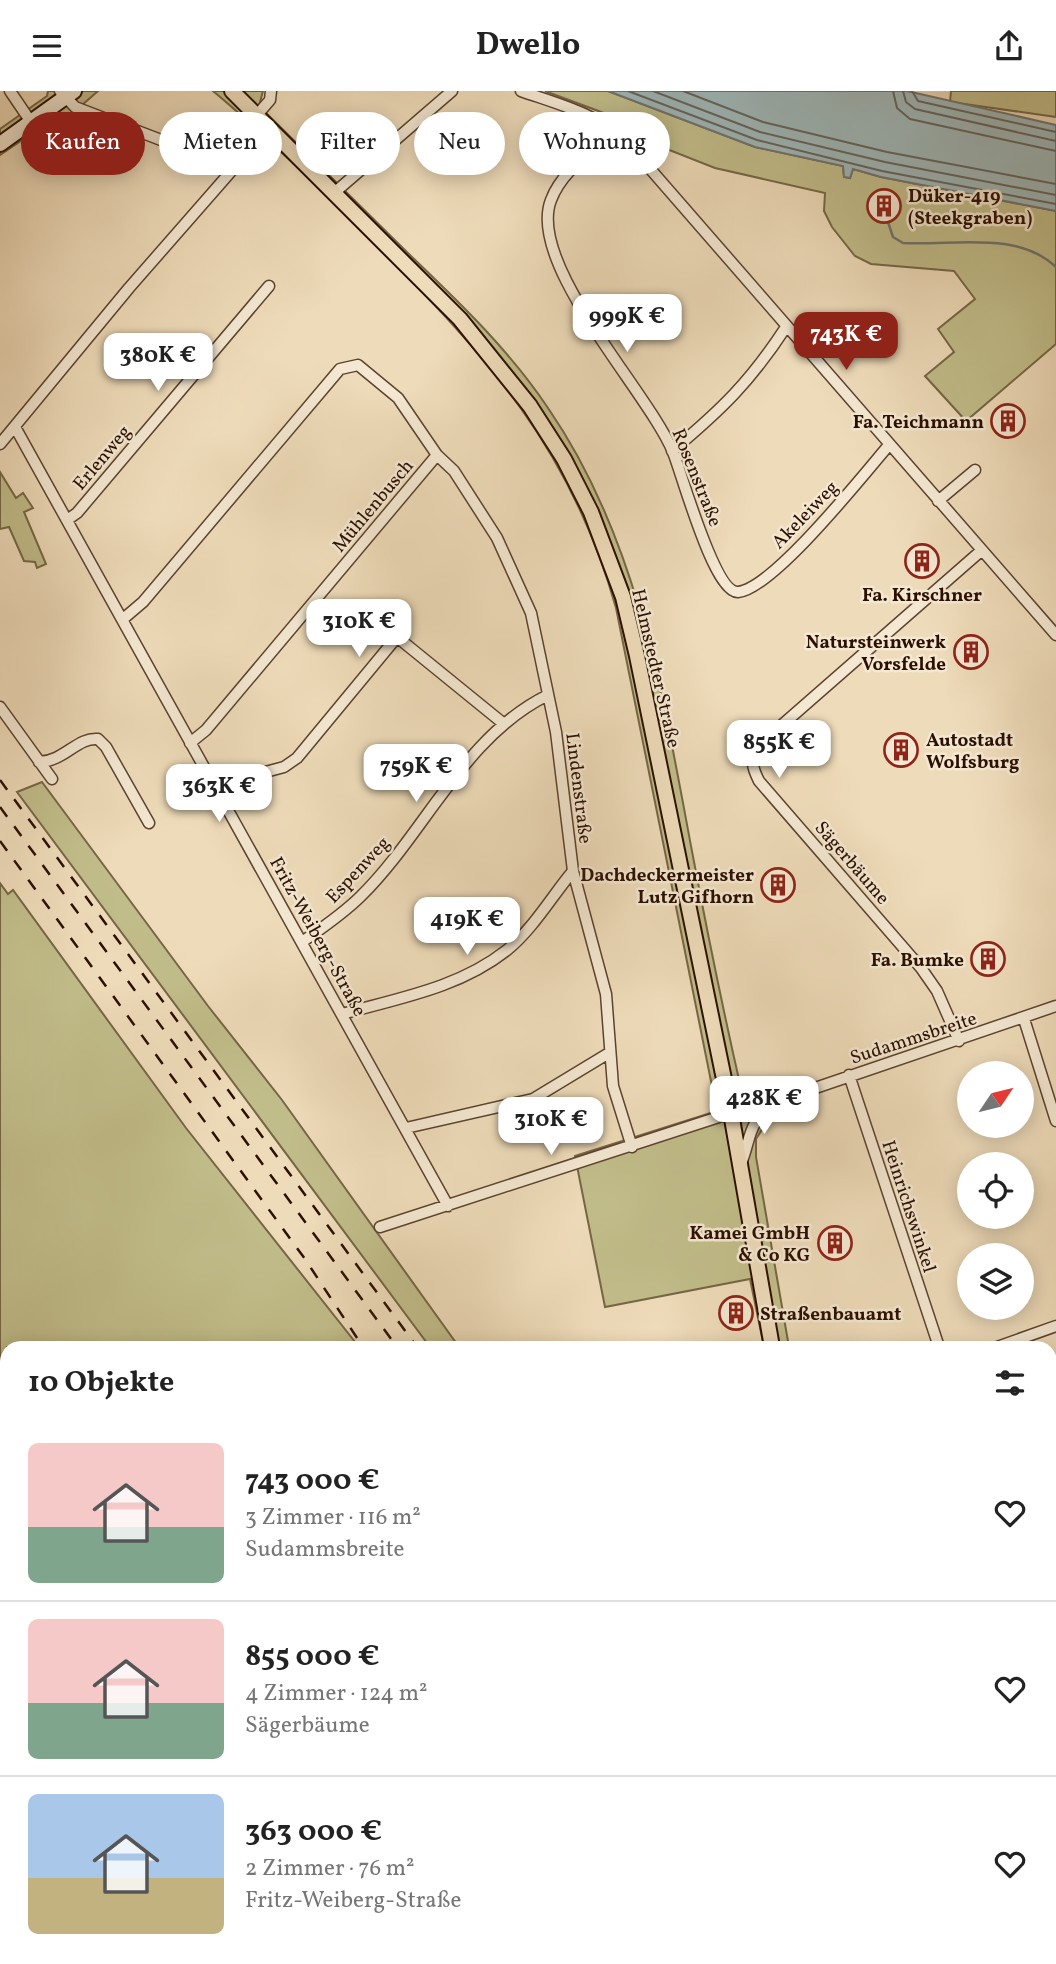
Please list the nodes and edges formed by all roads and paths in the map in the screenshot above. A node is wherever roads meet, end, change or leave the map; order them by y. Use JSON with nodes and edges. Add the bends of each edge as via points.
{"nodes":[{"id":1,"x":10,"y":91,"type":"edge"},
{"id":2,"x":232,"y":91,"type":"edge"},
{"id":3,"x":271,"y":91,"type":"edge"},
{"id":4,"x":452,"y":91,"type":"edge"},
{"id":5,"x":522,"y":91,"type":"edge"},
{"id":6,"x":66,"y":93,"type":"edge"},
{"id":7,"x":24,"y":112,"type":"edge"},
{"id":8,"x":43,"y":112,"type":"edge"},
{"id":9,"x":254,"y":112,"type":"edge"},
{"id":10,"x":260,"y":112,"type":"edge"},
{"id":11,"x":580,"y":112,"type":"edge"},
{"id":12,"x":21,"y":129,"type":"edge"},
{"id":13,"x":159,"y":139,"type":"edge"},
{"id":14,"x":282,"y":141,"type":"edge"},
{"id":15,"x":0,"y":144,"type":"edge"},
{"id":16,"x":228,"y":175,"type":"edge"},
{"id":17,"x":569,"y":175,"type":"edge"},
{"id":18,"x":653,"y":175,"type":"edge"},
{"id":19,"x":334,"y":193,"type":"junction"},
{"id":20,"x":268,"y":286,"type":"dead end"},
{"id":21,"x":786,"y":327,"type":"junction"},
{"id":22,"x":15,"y":427,"type":"junction"},
{"id":23,"x":0,"y":444,"type":"edge"},
{"id":24,"x":889,"y":445,"type":"junction"},
{"id":25,"x":673,"y":451,"type":"junction"},
{"id":26,"x":437,"y":455,"type":"junction"},
{"id":27,"x":975,"y":470,"type":"dead end"},
{"id":28,"x":938,"y":501,"type":"junction"},
{"id":29,"x":67,"y":520,"type":"junction"},
{"id":30,"x":982,"y":550,"type":"junction"},
{"id":31,"x":732,"y":591,"type":"joint"},
{"id":32,"x":123,"y":618,"type":"junction"},
{"id":33,"x":1056,"y":635,"type":"edge"},
{"id":34,"x":548,"y":695,"type":"junction"},
{"id":35,"x":0,"y":707,"type":"edge"},
{"id":36,"x":504,"y":724,"type":"junction"},
{"id":37,"x":190,"y":743,"type":"junction"},
{"id":38,"x":39,"y":762,"type":"junction"},
{"id":39,"x":52,"y":779,"type":"dead end"},
{"id":40,"x":226,"y":805,"type":"junction"},
{"id":41,"x":149,"y":824,"type":"dead end"},
{"id":42,"x":573,"y":871,"type":"junction"},
{"id":43,"x":302,"y":942,"type":"junction"},
{"id":44,"x":1056,"y":1006,"type":"edge"},
{"id":45,"x":342,"y":1014,"type":"junction"},
{"id":46,"x":1024,"y":1019,"type":"junction"},
{"id":47,"x":959,"y":1041,"type":"junction"},
{"id":48,"x":609,"y":1053,"type":"junction"},
{"id":49,"x":849,"y":1075,"type":"junction"},
{"id":50,"x":780,"y":1100,"type":"junction"},
{"id":51,"x":731,"y":1113,"type":"junction"},
{"id":52,"x":1056,"y":1121,"type":"edge"},
{"id":53,"x":405,"y":1128,"type":"junction"},
{"id":54,"x":632,"y":1147,"type":"junction"},
{"id":55,"x":741,"y":1164,"type":"junction"},
{"id":56,"x":448,"y":1206,"type":"junction"},
{"id":57,"x":380,"y":1227,"type":"dead end"},
{"id":58,"x":1056,"y":1326,"type":"edge"},
{"id":59,"x":771,"y":1341,"type":"edge"},
{"id":60,"x":937,"y":1341,"type":"edge"},
{"id":61,"x":1014,"y":1341,"type":"edge"}],
"edges":[{"from":1,"to":7,"type":"street"},
{"from":2,"to":9,"type":"main road","name":"Helmstedter Straße"},
{"from":3,"to":10,"type":"street","via":[[271,100]]},
{"from":4,"to":19,"type":"street"},
{"from":5,"to":11,"type":"street"},
{"from":6,"to":8,"type":"main road"},
{"from":6,"to":13,"type":"street","via":[[75,107]]},
{"from":12,"to":15,"type":"main road"},
{"from":14,"to":19,"type":"main road","name":"Helmstedter Straße"},
{"from":16,"to":22,"type":"street"},
{"from":17,"to":25,"type":"street","name":"Rosenstraße","via":[[548,211],[555,254],[593,328]]},
{"from":18,"to":21,"type":"street"},
{"from":19,"to":51,"type":"main road","name":"Helmstedter Straße","via":[[491,354],[547,431],[591,512],[631,627]]},
{"from":20,"to":29,"type":"street","name":"Erlenweg"},
{"from":21,"to":24,"type":"street"},
{"from":21,"to":25,"type":"street","via":[[732,400]]},
{"from":22,"to":23,"type":"street"},
{"from":22,"to":29,"type":"street","name":"Fritz-Weiberg-Straße"},
{"from":24,"to":28,"type":"street"},
{"from":24,"to":31,"type":"street","name":"Akeleiweg","via":[[831,515],[792,553],[749,587]]},
{"from":25,"to":31,"type":"street","name":"Rosenstraße","via":[[719,578]]},
{"from":26,"to":32,"type":"street","name":"Mühlenbusch","via":[[398,398],[372,374],[358,365],[340,369],[143,602]]},
{"from":26,"to":34,"type":"street","name":"Lindenstraße","via":[[475,502],[515,574],[531,613]]},
{"from":26,"to":37,"type":"street","name":"Mühlenbusch","via":[[206,730]]},
{"from":27,"to":28,"type":"street"},
{"from":28,"to":30,"type":"street"},
{"from":29,"to":32,"type":"street","name":"Fritz-Weiberg-Straße"},
{"from":30,"to":33,"type":"street"},
{"from":30,"to":47,"type":"street","name":"Sägerbäume","via":[[767,737],[752,756],[759,781],[921,968],[937,991]]},
{"from":32,"to":37,"type":"street","name":"Fritz-Weiberg-Straße"},
{"from":34,"to":36,"type":"street","name":"Espenweg"},
{"from":34,"to":42,"type":"street","name":"Lindenstraße"},
{"from":35,"to":38,"type":"street"},
{"from":36,"to":40,"type":"street","via":[[397,637],[297,758],[258,774]]},
{"from":36,"to":43,"type":"street","name":"Espenweg","via":[[361,896]]},
{"from":37,"to":40,"type":"street","name":"Fritz-Weiberg-Straße"},
{"from":38,"to":39,"type":"street"},
{"from":38,"to":41,"type":"street","via":[[54,761],[86,740],[98,739]]},
{"from":40,"to":43,"type":"street","name":"Fritz-Weiberg-Straße"},
{"from":42,"to":45,"type":"street","via":[[508,949],[484,965],[443,986]]},
{"from":42,"to":48,"type":"street","name":"Lindenstraße","via":[[606,995]]},
{"from":43,"to":45,"type":"street","name":"Fritz-Weiberg-Straße"},
{"from":44,"to":46,"type":"street","name":"Sudammsbreite"},
{"from":45,"to":53,"type":"street","name":"Fritz-Weiberg-Straße"},
{"from":46,"to":47,"type":"street","name":"Sudammsbreite"},
{"from":46,"to":52,"type":"street"},
{"from":47,"to":49,"type":"street","name":"Sudammsbreite"},
{"from":48,"to":53,"type":"street","via":[[533,1099]]},
{"from":48,"to":54,"type":"street","name":"Lindenstraße","via":[[613,1086]]},
{"from":49,"to":50,"type":"street","name":"Sudammsbreite"},
{"from":49,"to":60,"type":"street","name":"Heinrichswinkel"},
{"from":50,"to":51,"type":"street","name":"Sudammsbreite"},
{"from":50,"to":55,"type":"street","name":"Sudammsbreite","via":[[750,1128]]},
{"from":51,"to":54,"type":"street","name":"Sudammsbreite"},
{"from":51,"to":55,"type":"main road","name":"Helmstedter Straße"},
{"from":53,"to":56,"type":"street","name":"Fritz-Weiberg-Straße"},
{"from":54,"to":56,"type":"street","name":"Sudammsbreite"},
{"from":55,"to":59,"type":"main road","name":"Helmstedter Straße"},
{"from":56,"to":57,"type":"street","name":"Sudammsbreite"},
{"from":58,"to":61,"type":"street"}]}
